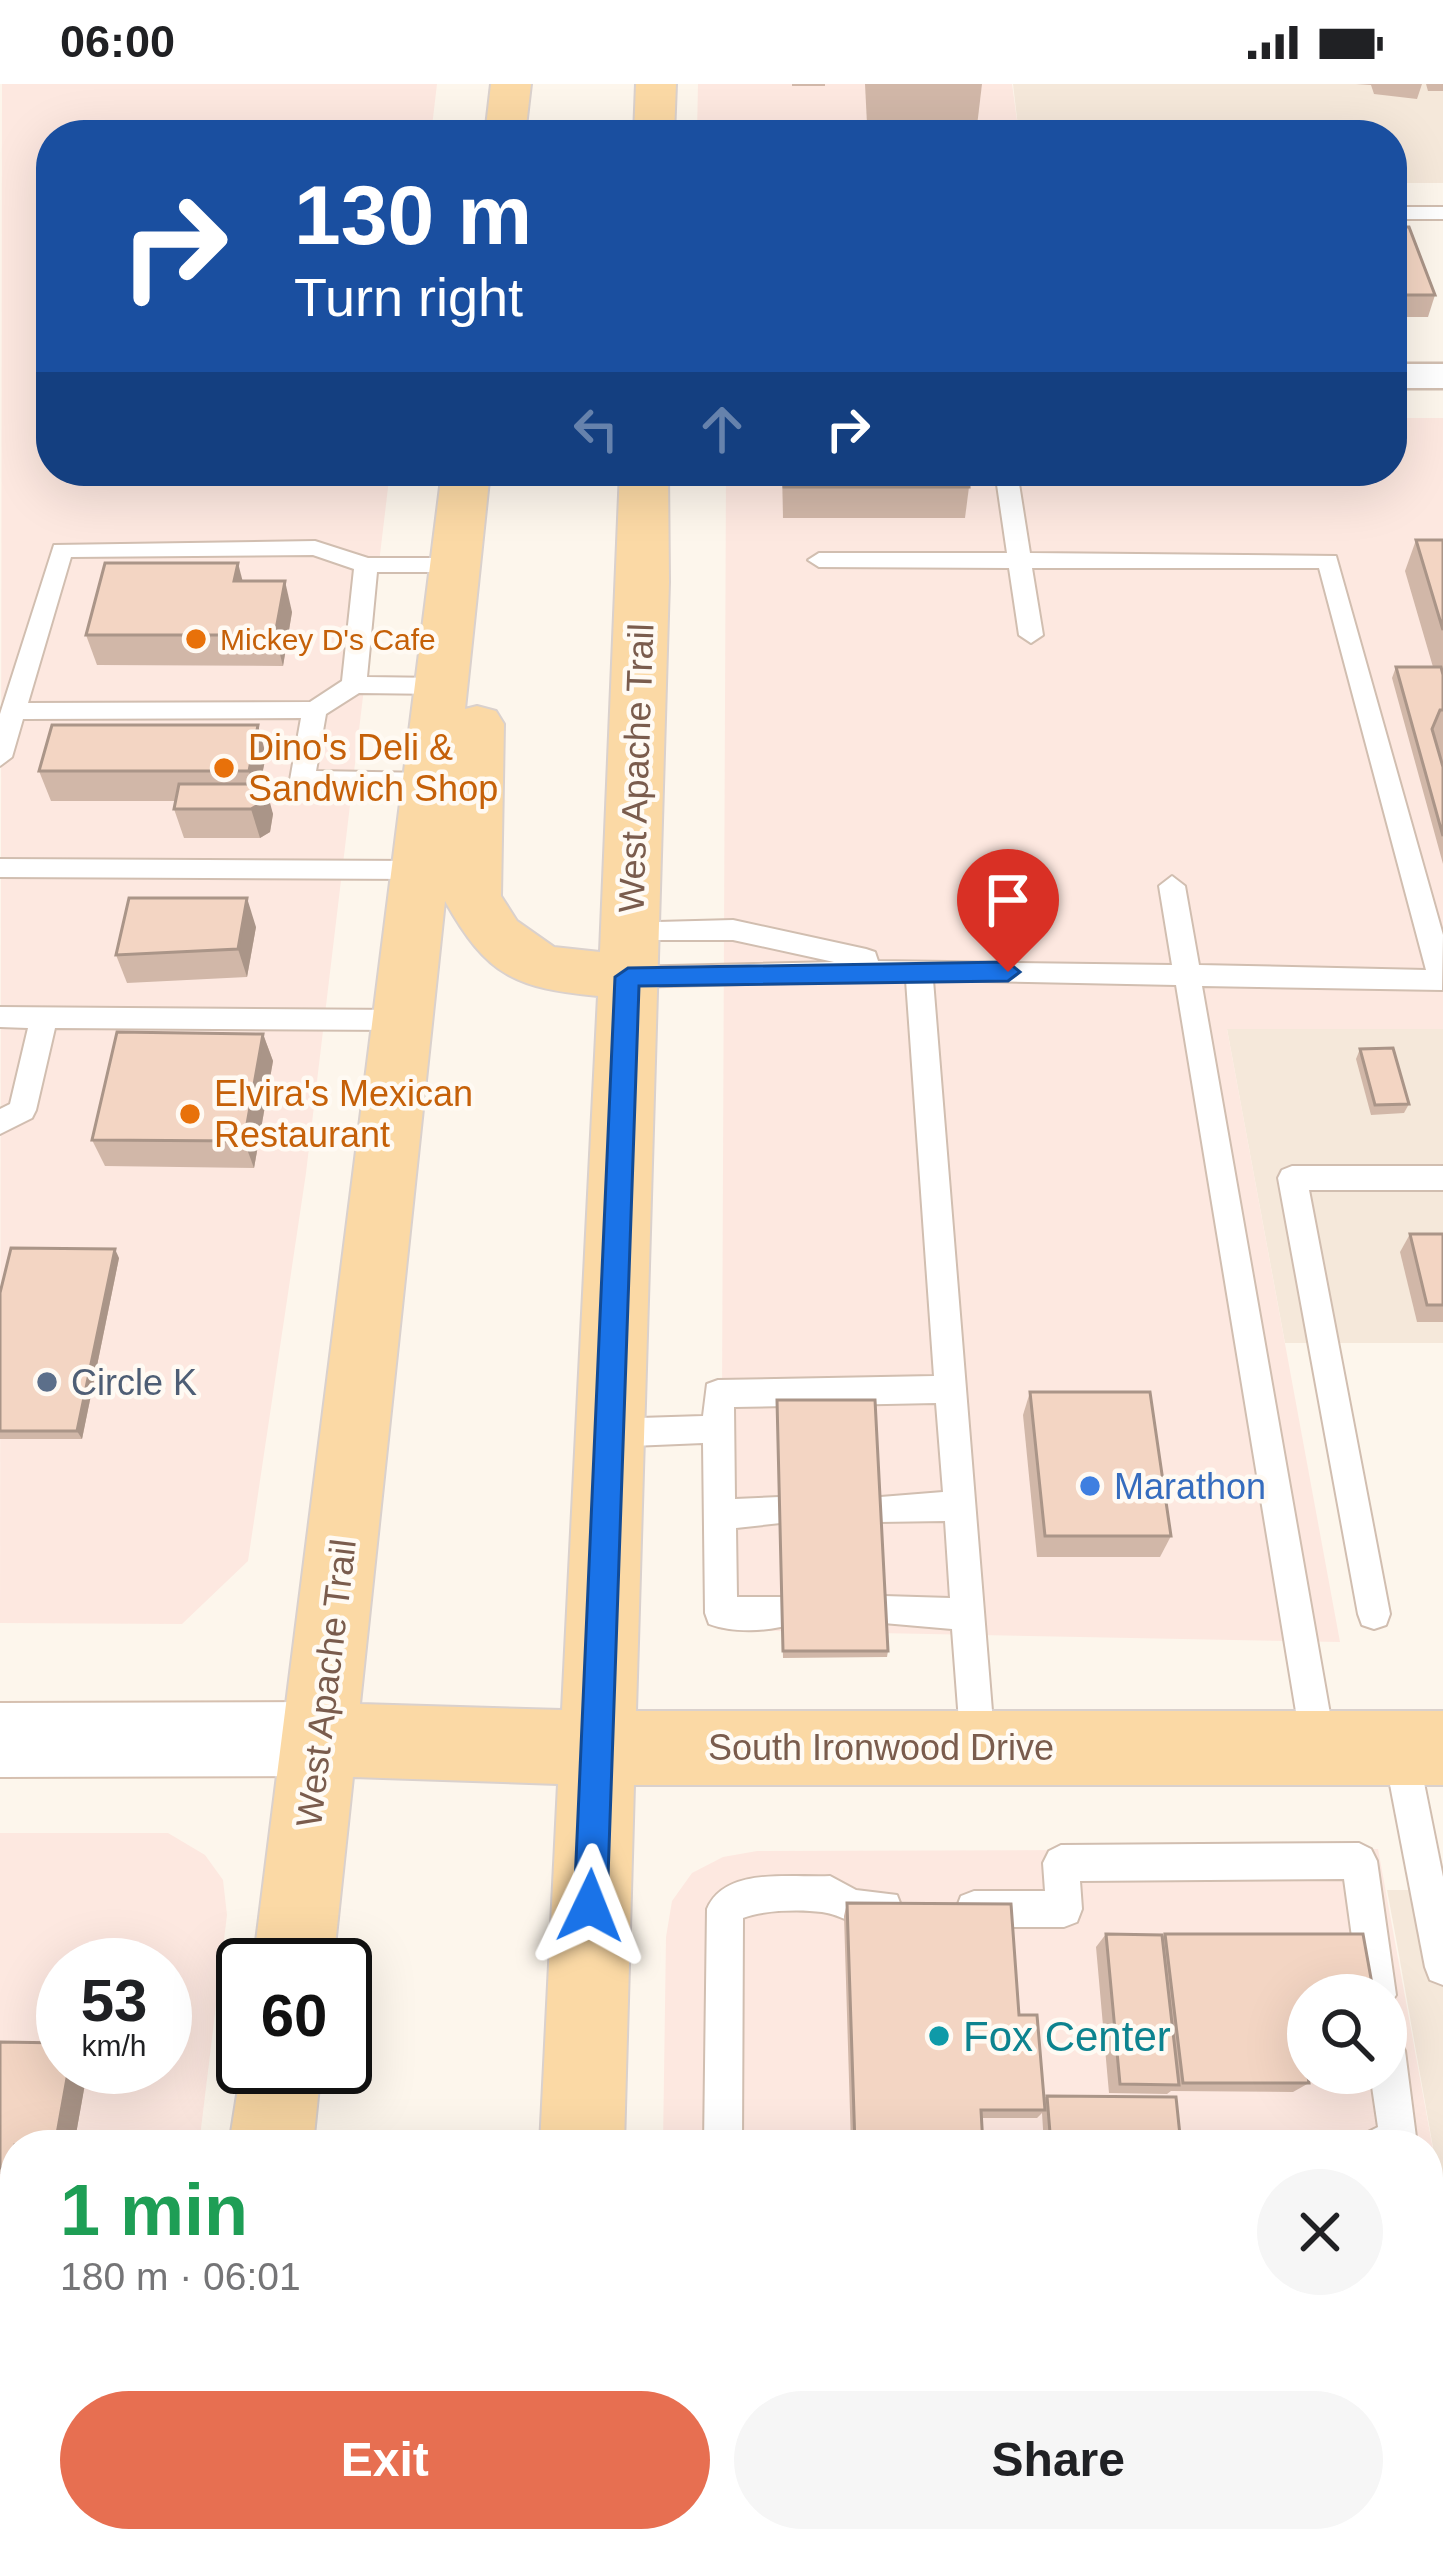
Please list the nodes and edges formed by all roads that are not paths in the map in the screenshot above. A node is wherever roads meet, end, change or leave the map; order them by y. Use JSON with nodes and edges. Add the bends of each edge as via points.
{"nodes":[{"id":1,"x":511,"y":84,"type":"edge"},
{"id":2,"x":656,"y":84,"type":"edge"},
{"id":3,"x":507,"y":120,"type":"edge"},
{"id":4,"x":655,"y":120,"type":"edge"},
{"id":5,"x":1407,"y":213,"type":"edge"},
{"id":6,"x":1443,"y":213,"type":"edge"},
{"id":7,"x":1407,"y":376,"type":"edge"},
{"id":8,"x":1443,"y":376,"type":"edge"},
{"id":9,"x":1407,"y":401,"type":"edge"},
{"id":10,"x":1443,"y":401,"type":"edge"},
{"id":11,"x":464,"y":486,"type":"edge"},
{"id":12,"x":644,"y":486,"type":"edge"},
{"id":13,"x":1008,"y":486,"type":"edge"},
{"id":14,"x":819,"y":560,"type":"dead end"},
{"id":15,"x":1018,"y":560,"type":"junction"},
{"id":16,"x":366,"y":565,"type":"junction"},
{"id":17,"x":455,"y":565,"type":"junction"},
{"id":18,"x":1031,"y":635,"type":"dead end"},
{"id":19,"x":354,"y":686,"type":"junction"},
{"id":20,"x":441,"y":686,"type":"junction"},
{"id":21,"x":316,"y":710,"type":"junction"},
{"id":22,"x":13,"y":711,"type":"junction"},
{"id":23,"x":0,"y":757,"type":"edge"},
{"id":24,"x":429,"y":782,"type":"junction"},
{"id":25,"x":0,"y":868,"type":"edge"},
{"id":26,"x":419,"y":870,"type":"junction"},
{"id":27,"x":1172,"y":886,"type":"dead end"},
{"id":28,"x":628,"y":954,"type":"junction"},
{"id":29,"x":919,"y":970,"type":"junction"},
{"id":30,"x":1188,"y":976,"type":"junction"},
{"id":31,"x":1443,"y":980,"type":"edge"},
{"id":32,"x":0,"y":1017,"type":"edge"},
{"id":33,"x":44,"y":1017,"type":"junction"},
{"id":34,"x":402,"y":1020,"type":"junction"},
{"id":35,"x":0,"y":1123,"type":"edge"},
{"id":36,"x":1443,"y":1178,"type":"edge"},
{"id":37,"x":949,"y":1389,"type":"junction"},
{"id":38,"x":718,"y":1429,"type":"junction"},
{"id":39,"x":608,"y":1433,"type":"junction"},
{"id":40,"x":958,"y":1506,"type":"junction"},
{"id":41,"x":879,"y":1508,"type":"edge"},
{"id":42,"x":779,"y":1512,"type":"edge"},
{"id":43,"x":719,"y":1514,"type":"junction"},
{"id":44,"x":884,"y":1611,"type":"edge"},
{"id":45,"x":782,"y":1612,"type":"edge"},
{"id":46,"x":968,"y":1614,"type":"junction"},
{"id":47,"x":1374,"y":1614,"type":"dead end"},
{"id":48,"x":319,"y":1739,"type":"junction"},
{"id":49,"x":0,"y":1740,"type":"edge"},
{"id":50,"x":596,"y":1748,"type":"junction"},
{"id":51,"x":978,"y":1748,"type":"junction"},
{"id":52,"x":1319,"y":1748,"type":"junction"},
{"id":53,"x":1422,"y":1748,"type":"edge"},
{"id":54,"x":295,"y":1938,"type":"edge"},
{"id":55,"x":1443,"y":1967,"type":"edge"},
{"id":56,"x":1375,"y":1974,"type":"edge"},
{"id":57,"x":277,"y":2094,"type":"edge"},
{"id":58,"x":1392,"y":2094,"type":"edge"},
{"id":59,"x":273,"y":2130,"type":"edge"},
{"id":60,"x":583,"y":2130,"type":"edge"},
{"id":61,"x":723,"y":2130,"type":"edge"},
{"id":62,"x":1397,"y":2130,"type":"edge"}],
"edges":[{"from":1,"to":3,"type":"main road"},
{"from":2,"to":4,"type":"main road"},
{"from":5,"to":6,"type":"lane"},
{"from":7,"to":8,"type":"street"},
{"from":9,"to":10,"type":"street"},
{"from":11,"to":17,"type":"main road","name":"West Apache Trail"},
{"from":12,"to":28,"type":"main road","name":"West Apache Trail"},
{"from":13,"to":15,"type":"lane"},
{"from":14,"to":15,"type":"lane"},
{"from":15,"to":18,"type":"lane"},
{"from":15,"to":31,"type":"lane","via":[[1328,561]]},
{"from":16,"to":17,"type":"lane"},
{"from":16,"to":19,"type":"lane"},
{"from":16,"to":22,"type":"lane","via":[[315,548],[62,550]]},
{"from":17,"to":20,"type":"main road","name":"West Apache Trail"},
{"from":17,"to":28,"type":"main road","via":[[482,627],[472,899],[497,936],[540,968]]},
{"from":19,"to":20,"type":"lane"},
{"from":19,"to":21,"type":"lane"},
{"from":20,"to":24,"type":"main road","name":"West Apache Trail"},
{"from":21,"to":22,"type":"lane"},
{"from":21,"to":24,"type":"lane","via":[[302,780]]},
{"from":22,"to":23,"type":"lane"},
{"from":24,"to":26,"type":"main road","name":"West Apache Trail"},
{"from":25,"to":26,"type":"lane"},
{"from":26,"to":34,"type":"main road","name":"West Apache Trail"},
{"from":27,"to":30,"type":"lane"},
{"from":28,"to":29,"type":"lane"},
{"from":28,"to":29,"type":"lane","via":[[733,930]]},
{"from":28,"to":39,"type":"main road","name":"West Apache Trail"},
{"from":29,"to":30,"type":"lane"},
{"from":29,"to":37,"type":"lane"},
{"from":30,"to":31,"type":"lane"},
{"from":30,"to":52,"type":"lane"},
{"from":32,"to":33,"type":"lane"},
{"from":33,"to":34,"type":"lane"},
{"from":33,"to":35,"type":"lane","via":[[22,1110]]},
{"from":34,"to":48,"type":"main road","name":"West Apache Trail"},
{"from":36,"to":47,"type":"lane","via":[[1292,1178]]},
{"from":37,"to":38,"type":"lane","via":[[718,1394]]},
{"from":37,"to":40,"type":"lane"},
{"from":38,"to":39,"type":"lane"},
{"from":38,"to":43,"type":"lane"},
{"from":39,"to":50,"type":"main road","name":"West Apache Trail"},
{"from":40,"to":41,"type":"lane"},
{"from":40,"to":46,"type":"lane"},
{"from":42,"to":43,"type":"lane"},
{"from":43,"to":45,"type":"lane","via":[[721,1613]]},
{"from":44,"to":46,"type":"lane"},
{"from":46,"to":51,"type":"lane"},
{"from":48,"to":49,"type":"main road"},
{"from":48,"to":50,"type":"main road","name":"South Ironwood Drive"},
{"from":48,"to":54,"type":"main road","name":"West Apache Trail"},
{"from":50,"to":51,"type":"main road","name":"South Ironwood Drive"},
{"from":50,"to":60,"type":"main road","name":"West Apache Trail"},
{"from":51,"to":52,"type":"main road","name":"South Ironwood Drive"},
{"from":52,"to":53,"type":"main road","name":"South Ironwood Drive"},
{"from":53,"to":55,"type":"lane"},
{"from":56,"to":61,"type":"lane","via":[[1359,1861],[1061,1863],[1064,1909],[852,1908],[830,1894],[742,1897],[724,1909]]},
{"from":57,"to":59,"type":"main road"},
{"from":58,"to":62,"type":"lane"}]}
